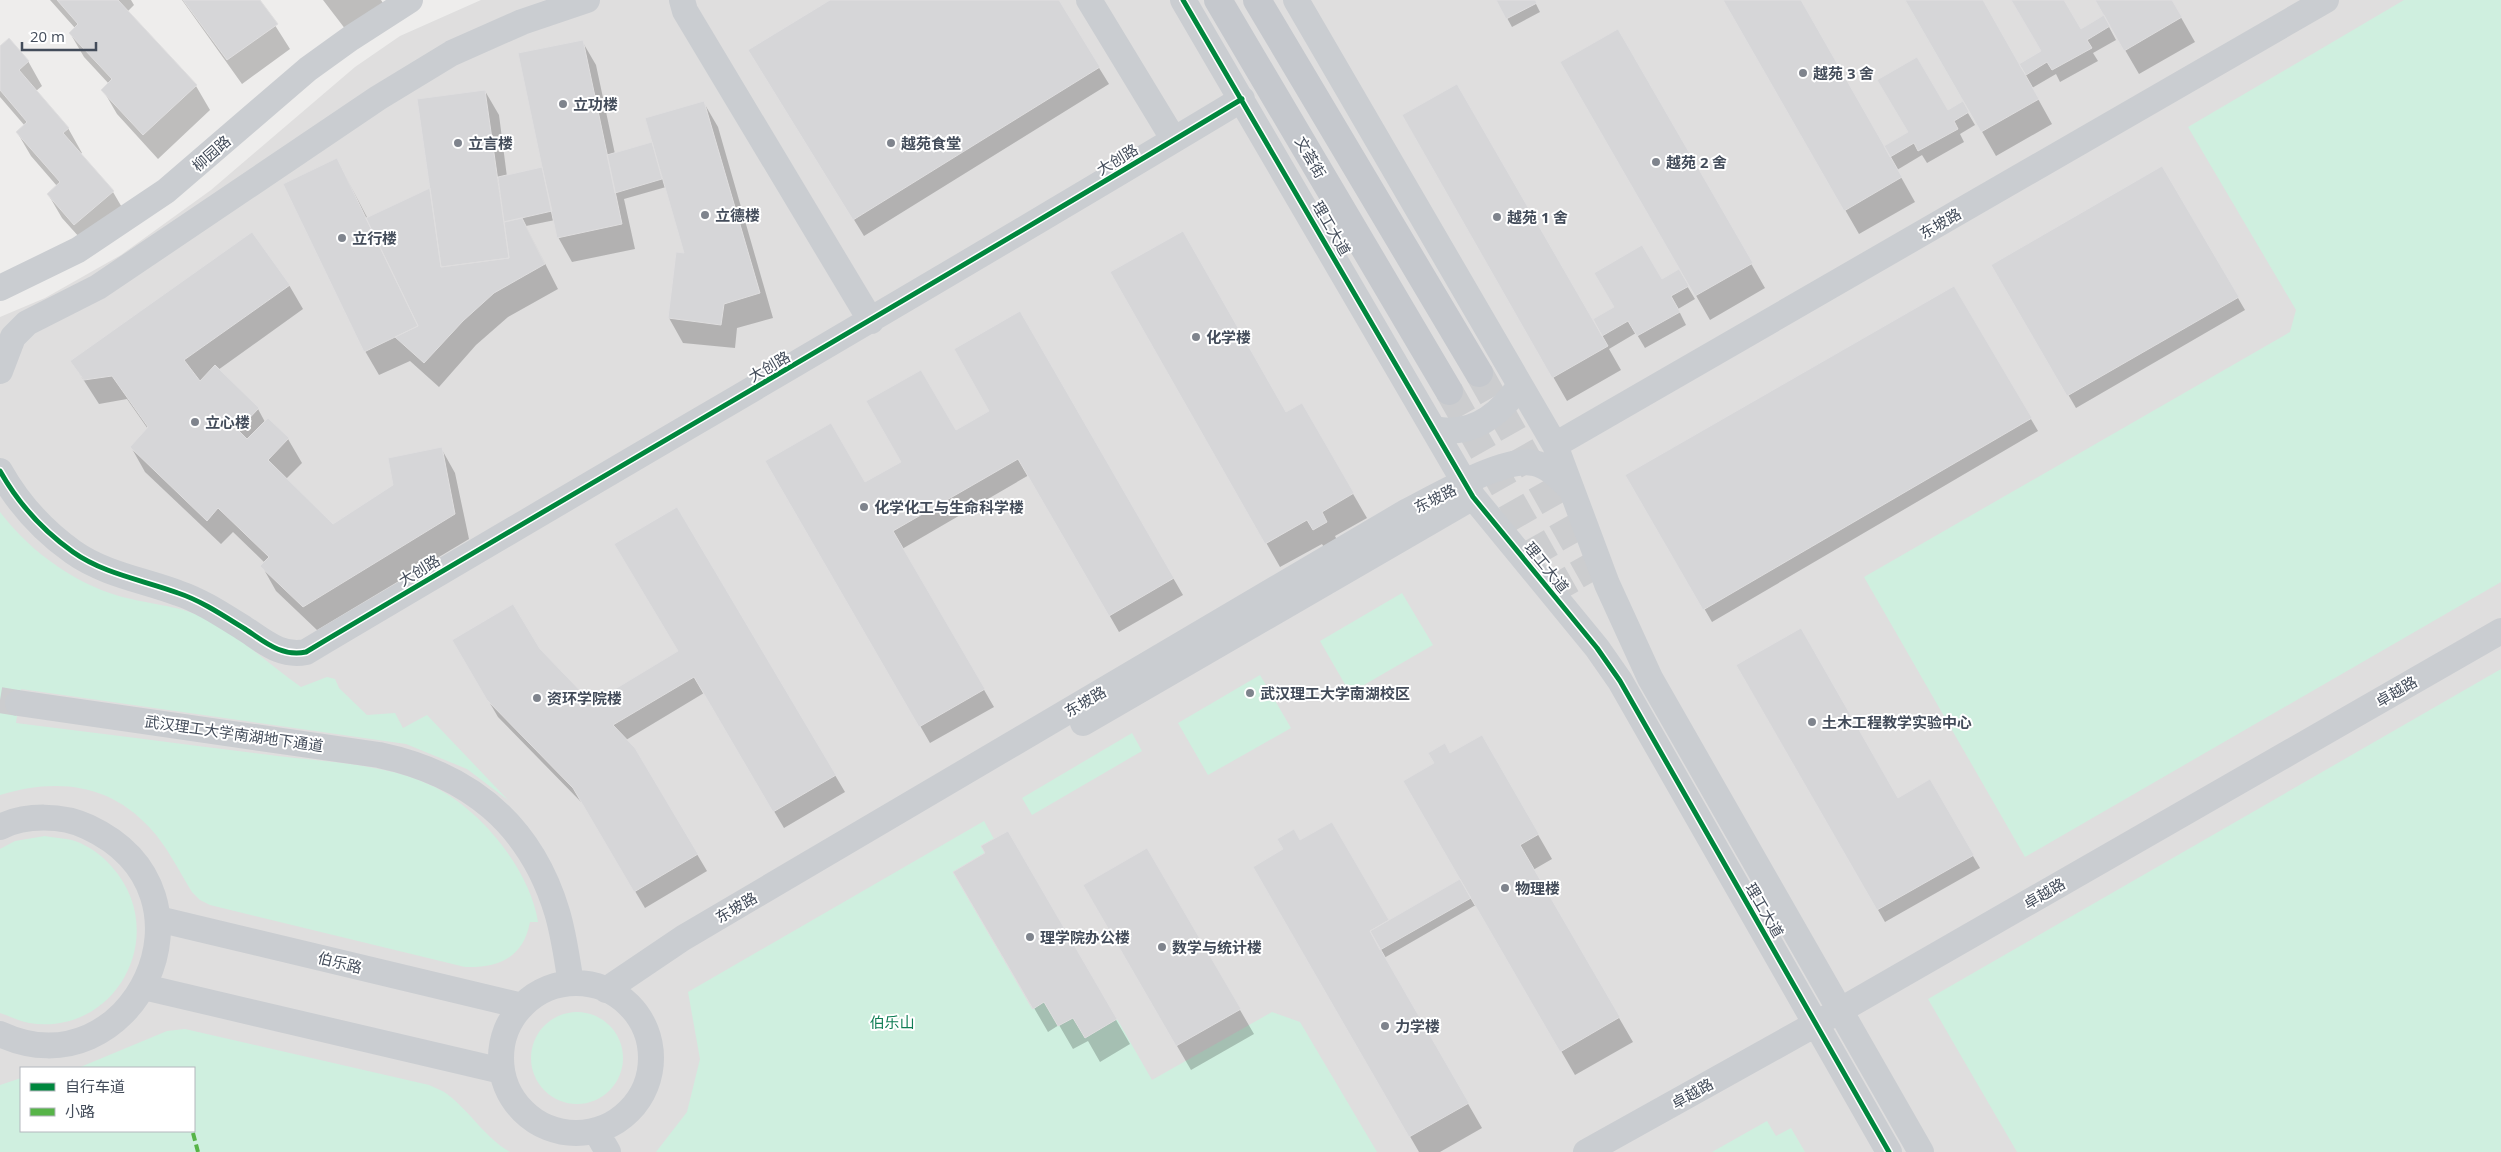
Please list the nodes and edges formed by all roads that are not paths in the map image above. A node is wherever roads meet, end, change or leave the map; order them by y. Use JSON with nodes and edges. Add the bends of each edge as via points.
{"nodes":[{"id":1,"x":410,"y":0,"type":"edge"},
{"id":2,"x":587,"y":0,"type":"edge"},
{"id":3,"x":682,"y":0,"type":"edge"},
{"id":4,"x":1089,"y":0,"type":"edge"},
{"id":5,"x":1183,"y":0,"type":"edge"},
{"id":6,"x":1218,"y":0,"type":"edge"},
{"id":7,"x":1257,"y":0,"type":"edge"},
{"id":8,"x":1296,"y":0,"type":"edge"},
{"id":9,"x":2326,"y":0,"type":"edge"},
{"id":10,"x":1242,"y":99,"type":"junction"},
{"id":11,"x":1174,"y":140,"type":"junction"},
{"id":12,"x":0,"y":288,"type":"edge"},
{"id":13,"x":871,"y":321,"type":"junction"},
{"id":14,"x":0,"y":371,"type":"edge"},
{"id":15,"x":1479,"y":373,"type":"tunnel mouth"},
{"id":16,"x":1520,"y":385,"type":"junction"},
{"id":17,"x":1449,"y":391,"type":"tunnel mouth"},
{"id":18,"x":1434,"y":429,"type":"junction"},
{"id":19,"x":1555,"y":445,"type":"junction"},
{"id":20,"x":0,"y":471,"type":"edge"},
{"id":21,"x":1469,"y":490,"type":"junction"},
{"id":22,"x":1572,"y":490,"type":"junction"},
{"id":23,"x":2501,"y":631,"type":"edge"},
{"id":24,"x":18,"y":703,"type":"tunnel mouth"},
{"id":25,"x":0,"y":827,"type":"edge"},
{"id":26,"x":158,"y":918,"type":"junction"},
{"id":27,"x":571,"y":983,"type":"junction"},
{"id":28,"x":144,"y":987,"type":"junction"},
{"id":29,"x":614,"y":994,"type":"junction"},
{"id":30,"x":522,"y":1006,"type":"junction"},
{"id":31,"x":1839,"y":1011,"type":"junction"},
{"id":32,"x":1816,"y":1024,"type":"junction"},
{"id":33,"x":0,"y":1034,"type":"edge"},
{"id":34,"x":502,"y":1071,"type":"junction"},
{"id":35,"x":602,"y":1142,"type":"edge"},
{"id":36,"x":1586,"y":1152,"type":"edge"},
{"id":37,"x":1889,"y":1152,"type":"edge"},
{"id":38,"x":1921,"y":1152,"type":"edge"}],
"edges":[{"from":1,"to":12,"type":"street","name":"柳园路","via":[[308,69],[166,191],[78,250]]},
{"from":2,"to":14,"type":"street","via":[[522,22],[452,53],[378,98],[98,287],[27,324],[13,337]]},
{"from":3,"to":13,"type":"street","via":[[685,11]]},
{"from":4,"to":11,"type":"street"},
{"from":5,"to":10,"type":"street","name":"理工大道"},
{"from":6,"to":17,"type":"main road","name":"文荟街"},
{"from":7,"to":15,"type":"main road"},
{"from":8,"to":16,"type":"street","name":"理工大道"},
{"from":9,"to":19,"type":"street","name":"东坡路"},
{"from":10,"to":11,"type":"street","name":"大创路"},
{"from":10,"to":18,"type":"street","name":"理工大道"},
{"from":11,"to":13,"type":"street","name":"大创路"},
{"from":13,"to":20,"type":"street","name":"大创路","via":[[306,652],[297,654],[282,652],[181,593],[99,567],[74,553],[28,513]]},
{"from":16,"to":18,"type":"street","via":[[1484,422],[1462,431]]},
{"from":16,"to":19,"type":"street","name":"理工大道"},
{"from":18,"to":21,"type":"street","name":"理工大道"},
{"from":19,"to":22,"type":"street","name":"理工大道"},
{"from":21,"to":22,"type":"street","name":"东坡路","via":[[1505,465],[1528,462],[1546,468]]},
{"from":21,"to":29,"type":"street","name":"东坡路"},
{"from":21,"to":32,"type":"street","name":"理工大道","via":[[1620,681]]},
{"from":22,"to":31,"type":"street","name":"理工大道","via":[[1608,584],[1650,678]]},
{"from":23,"to":31,"type":"street","name":"卓越路"},
{"from":24,"to":27,"type":"street","name":"武汉理工大学南湖地下通道","via":[[379,755],[447,776],[489,805],[514,830],[533,858],[558,913]]},
{"from":25,"to":26,"type":"street","via":[[28,819],[54,818],[80,823],[103,834],[124,850],[140,870],[152,893]]},
{"from":26,"to":28,"type":"street","via":[[154,965]]},
{"from":26,"to":30,"type":"street","name":"伯乐路"},
{"from":27,"to":29,"type":"street","via":[[589,985]]},
{"from":27,"to":30,"type":"street","via":[[544,990]]},
{"from":28,"to":33,"type":"street","via":[[129,1008],[87,1037],[62,1044],[36,1044]]},
{"from":28,"to":34,"type":"street"},
{"from":29,"to":35,"type":"street","via":[[632,1009],[647,1035],[651,1050],[648,1080],[634,1107]]},
{"from":30,"to":34,"type":"street","via":[[504,1037]]},
{"from":31,"to":32,"type":"street","name":"卓越路"},
{"from":31,"to":38,"type":"street","name":"理工大道"},
{"from":32,"to":36,"type":"street","name":"卓越路"},
{"from":32,"to":37,"type":"street","name":"理工大道"},
{"from":34,"to":35,"type":"street","via":[[514,1100],[536,1122]]}]}
